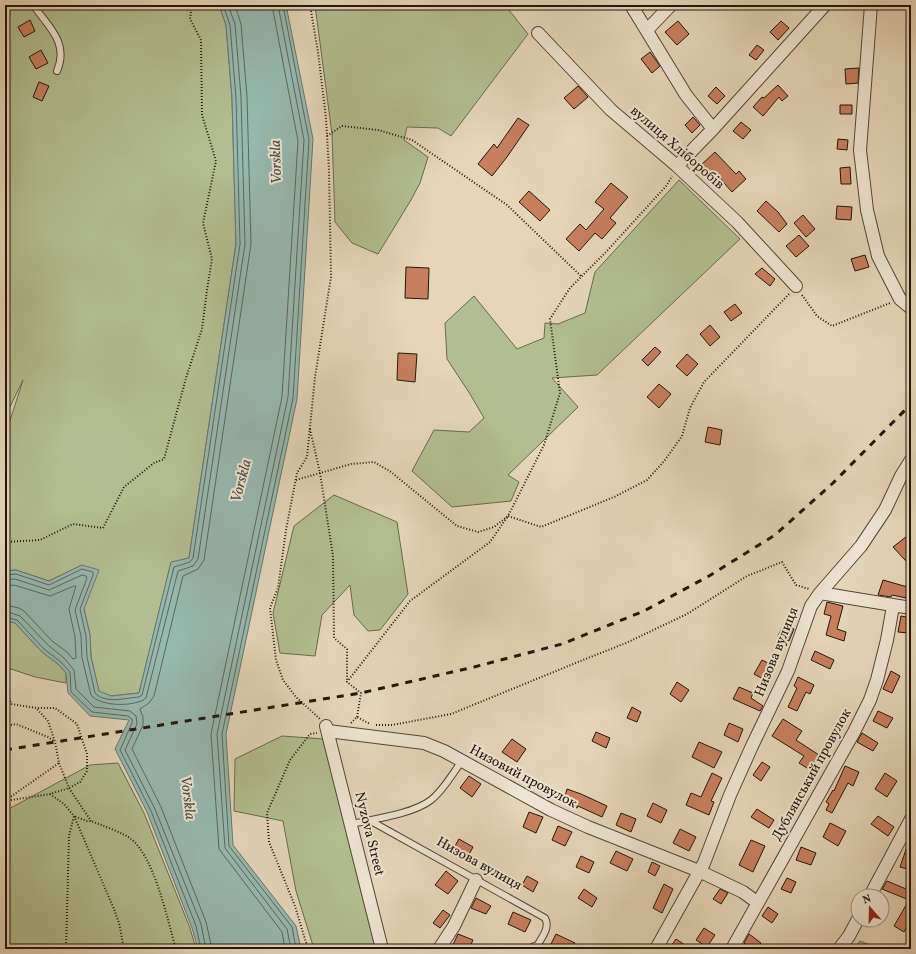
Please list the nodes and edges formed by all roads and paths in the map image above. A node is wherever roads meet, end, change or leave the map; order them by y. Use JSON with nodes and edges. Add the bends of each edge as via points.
{"nodes":[{"id":1,"x":33,"y":5,"type":"edge"},
{"id":2,"x":192,"y":5,"type":"edge"},
{"id":3,"x":310,"y":5,"type":"edge"},
{"id":4,"x":631,"y":5,"type":"edge"},
{"id":5,"x":671,"y":5,"type":"edge"},
{"id":6,"x":825,"y":5,"type":"edge"},
{"id":7,"x":871,"y":5,"type":"edge"},
{"id":8,"x":647,"y":30,"type":"junction"},
{"id":9,"x":538,"y":33,"type":"dead end"},
{"id":10,"x":57,"y":72,"type":"dead end"},
{"id":11,"x":713,"y":129,"type":"junction"},
{"id":12,"x":327,"y":136,"type":"junction"},
{"id":13,"x":677,"y":166,"type":"junction"},
{"id":14,"x":582,"y":277,"type":"junction"},
{"id":15,"x":796,"y":286,"type":"junction"},
{"id":16,"x":900,"y":299,"type":"junction"},
{"id":17,"x":911,"y":308,"type":"edge"},
{"id":18,"x":310,"y":427,"type":"junction"},
{"id":19,"x":911,"y":460,"type":"edge"},
{"id":20,"x":320,"y":473,"type":"junction"},
{"id":21,"x":296,"y":480,"type":"junction"},
{"id":22,"x":508,"y":516,"type":"junction"},
{"id":23,"x":5,"y":542,"type":"edge"},
{"id":24,"x":820,"y":593,"type":"junction"},
{"id":25,"x":893,"y":606,"type":"junction"},
{"id":26,"x":911,"y":608,"type":"edge"},
{"id":27,"x":5,"y":681,"type":"edge"},
{"id":28,"x":348,"y":682,"type":"junction"},
{"id":29,"x":36,"y":708,"type":"junction"},
{"id":30,"x":357,"y":717,"type":"junction"},
{"id":31,"x":349,"y":725,"type":"dead end"},
{"id":32,"x":5,"y":726,"type":"edge"},
{"id":33,"x":327,"y":728,"type":"junction"},
{"id":34,"x":56,"y":742,"type":"junction"},
{"id":35,"x":462,"y":761,"type":"junction"},
{"id":36,"x":59,"y":763,"type":"junction"},
{"id":37,"x":69,"y":788,"type":"junction"},
{"id":38,"x":50,"y":794,"type":"junction"},
{"id":39,"x":5,"y":801,"type":"edge"},
{"id":40,"x":74,"y":816,"type":"junction"},
{"id":41,"x":911,"y":819,"type":"edge"},
{"id":42,"x":369,"y":820,"type":"junction"},
{"id":43,"x":91,"y":821,"type":"junction"},
{"id":44,"x":351,"y":824,"type":"junction"},
{"id":45,"x":700,"y":871,"type":"junction"},
{"id":46,"x":476,"y":880,"type":"junction"},
{"id":47,"x":874,"y":888,"type":"edge"},
{"id":48,"x":758,"y":903,"type":"junction"},
{"id":49,"x":853,"y":928,"type":"edge"},
{"id":50,"x":66,"y":949,"type":"edge"},
{"id":51,"x":124,"y":949,"type":"edge"},
{"id":52,"x":176,"y":949,"type":"edge"},
{"id":53,"x":308,"y":949,"type":"edge"},
{"id":54,"x":382,"y":949,"type":"edge"},
{"id":55,"x":439,"y":949,"type":"edge"},
{"id":56,"x":535,"y":949,"type":"edge"},
{"id":57,"x":656,"y":949,"type":"edge"},
{"id":58,"x":732,"y":949,"type":"edge"},
{"id":59,"x":839,"y":949,"type":"edge"}],
"edges":[{"from":1,"to":10,"type":"lane","via":[[60,42],[62,61]]},
{"from":2,"to":23,"type":"path","via":[[190,19],[201,40],[202,115],[216,161],[203,223],[212,259],[202,329],[164,459],[154,463],[124,487],[103,528],[74,524],[40,540]]},
{"from":3,"to":12,"type":"path"},
{"from":4,"to":8,"type":"street"},
{"from":5,"to":8,"type":"street"},
{"from":6,"to":11,"type":"street"},
{"from":7,"to":16,"type":"street","via":[[860,150],[867,210],[878,256]]},
{"from":8,"to":11,"type":"street","via":[[686,95]]},
{"from":9,"to":13,"type":"street","name":"вулиця Хліборобів","via":[[611,110]]},
{"from":11,"to":13,"type":"street"},
{"from":12,"to":14,"type":"path","via":[[342,126],[378,130],[412,140],[508,205]]},
{"from":12,"to":18,"type":"path","via":[[331,277]]},
{"from":13,"to":14,"type":"path","via":[[667,185]]},
{"from":13,"to":15,"type":"street","name":"вулиця Хліборобів","via":[[737,222]]},
{"from":14,"to":22,"type":"path","via":[[570,288],[550,319],[560,393],[544,445]]},
{"from":15,"to":16,"type":"path","via":[[817,316],[832,326]]},
{"from":15,"to":22,"type":"path","via":[[704,382],[690,408],[682,436],[647,480],[614,497],[541,527]]},
{"from":16,"to":17,"type":"street"},
{"from":18,"to":20,"type":"path"},
{"from":18,"to":21,"type":"path","via":[[307,457],[297,473]]},
{"from":19,"to":24,"type":"street","name":"Низова вулиця","via":[[885,510],[861,546]]},
{"from":20,"to":21,"type":"path"},
{"from":20,"to":22,"type":"path","via":[[351,464],[374,462],[391,472],[457,526],[478,532],[494,527]]},
{"from":20,"to":28,"type":"path","via":[[333,556],[334,638],[347,649]]},
{"from":21,"to":33,"type":"path","via":[[278,588],[270,608],[276,660],[283,680]]},
{"from":22,"to":28,"type":"path","via":[[490,542],[410,601]]},
{"from":24,"to":25,"type":"street"},
{"from":24,"to":30,"type":"path","via":[[796,585],[782,562],[747,576],[687,614],[626,643],[451,714],[392,725],[370,724]]},
{"from":24,"to":45,"type":"street","name":"Низова вулиця","via":[[811,606],[788,671],[730,795]]},
{"from":25,"to":26,"type":"street"},
{"from":25,"to":48,"type":"street","name":"Дублянський провулок","via":[[887,640],[870,700]]},
{"from":27,"to":29,"type":"path","via":[[11,704]]},
{"from":28,"to":30,"type":"path","via":[[361,693]]},
{"from":29,"to":34,"type":"path","via":[[48,721]]},
{"from":29,"to":37,"type":"path","via":[[54,708],[77,724],[87,754],[87,771],[80,782]]},
{"from":30,"to":31,"type":"path"},
{"from":32,"to":34,"type":"path","via":[[16,724]]},
{"from":33,"to":35,"type":"street","name":"Низовий провулок","via":[[424,743]]},
{"from":33,"to":44,"type":"street","name":"Nyzova Street"},
{"from":33,"to":53,"type":"path","via":[[310,734],[290,760],[267,813],[269,842],[295,906]]},
{"from":34,"to":36,"type":"path"},
{"from":35,"to":42,"type":"lane","via":[[439,792],[425,805]]},
{"from":35,"to":45,"type":"street","name":"Низовий провулок","via":[[551,810]]},
{"from":36,"to":37,"type":"path"},
{"from":36,"to":39,"type":"path"},
{"from":37,"to":38,"type":"path"},
{"from":37,"to":43,"type":"path"},
{"from":38,"to":39,"type":"path"},
{"from":38,"to":40,"type":"path","via":[[64,804]]},
{"from":40,"to":43,"type":"path","via":[[87,822]]},
{"from":40,"to":50,"type":"path","via":[[69,836]]},
{"from":40,"to":51,"type":"path","via":[[114,909]]},
{"from":41,"to":47,"type":"street"},
{"from":42,"to":44,"type":"lane"},
{"from":42,"to":46,"type":"lane","name":"Низова вулиця"},
{"from":43,"to":52,"type":"path","via":[[130,838],[144,854],[154,874]]},
{"from":44,"to":54,"type":"street","name":"Nyzova Street"},
{"from":45,"to":48,"type":"street","via":[[743,892]]},
{"from":45,"to":57,"type":"street","name":"Низова вулиця"},
{"from":46,"to":55,"type":"street","via":[[454,926]]},
{"from":46,"to":56,"type":"lane","name":"Низова вулиця","via":[[545,918],[547,928]]},
{"from":48,"to":58,"type":"street","name":"Дублянський провулок"},
{"from":49,"to":59,"type":"street"}]}
